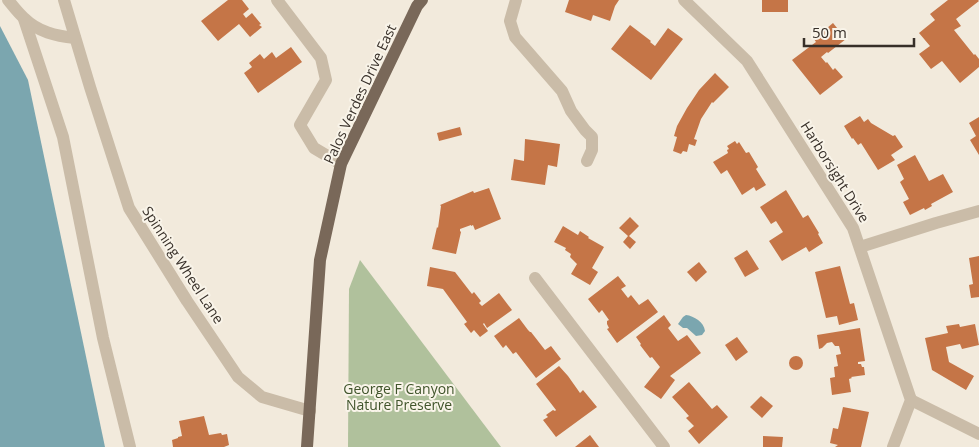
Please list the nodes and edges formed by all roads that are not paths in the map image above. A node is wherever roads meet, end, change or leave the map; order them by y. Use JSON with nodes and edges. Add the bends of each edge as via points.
{"nodes":[{"id":1,"x":8,"y":0,"type":"edge"},
{"id":2,"x":64,"y":0,"type":"edge"},
{"id":3,"x":277,"y":0,"type":"edge"},
{"id":4,"x":422,"y":0,"type":"edge"},
{"id":5,"x":516,"y":0,"type":"edge"},
{"id":6,"x":684,"y":0,"type":"edge"},
{"id":7,"x":24,"y":19,"type":"junction"},
{"id":8,"x":75,"y":38,"type":"junction"},
{"id":9,"x":587,"y":161,"type":"dead end"},
{"id":10,"x":342,"y":164,"type":"junction"},
{"id":11,"x":979,"y":211,"type":"edge"},
{"id":12,"x":860,"y":247,"type":"junction"},
{"id":13,"x":535,"y":278,"type":"dead end"},
{"id":14,"x":911,"y":400,"type":"junction"},
{"id":15,"x":310,"y":411,"type":"junction"},
{"id":16,"x":979,"y":434,"type":"edge"},
{"id":17,"x":130,"y":447,"type":"edge"},
{"id":18,"x":307,"y":447,"type":"edge"},
{"id":19,"x":312,"y":447,"type":"edge"},
{"id":20,"x":664,"y":447,"type":"edge"},
{"id":21,"x":893,"y":447,"type":"edge"}],
"edges":[{"from":1,"to":7,"type":"street"},
{"from":2,"to":8,"type":"street","name":"Spinning Wheel Lane"},
{"from":3,"to":10,"type":"street","via":[[321,58],[326,80],[300,125],[314,148]]},
{"from":4,"to":10,"type":"main road","name":"Palos Verdes Drive East"},
{"from":5,"to":9,"type":"street","via":[[510,20],[515,37],[562,91],[570,111],[592,137],[592,150]]},
{"from":6,"to":12,"type":"street","name":"Harborsight Drive","via":[[747,61],[854,228]]},
{"from":7,"to":8,"type":"street","via":[[57,36]]},
{"from":7,"to":17,"type":"street","via":[[63,137],[103,338]]},
{"from":8,"to":15,"type":"street","name":"Spinning Wheel Lane","via":[[129,208],[187,301],[238,377],[262,398]]},
{"from":10,"to":15,"type":"main road","name":"Palos Verdes Drive East","via":[[320,260]]},
{"from":11,"to":12,"type":"street"},
{"from":12,"to":14,"type":"street","name":"Harborsight Drive"},
{"from":13,"to":20,"type":"street"},
{"from":14,"to":16,"type":"street"},
{"from":14,"to":21,"type":"street"},
{"from":15,"to":18,"type":"main road","name":"Palos Verdes Drive East"},
{"from":15,"to":19,"type":"main road","name":"Palos Verdes Drive East"}]}
